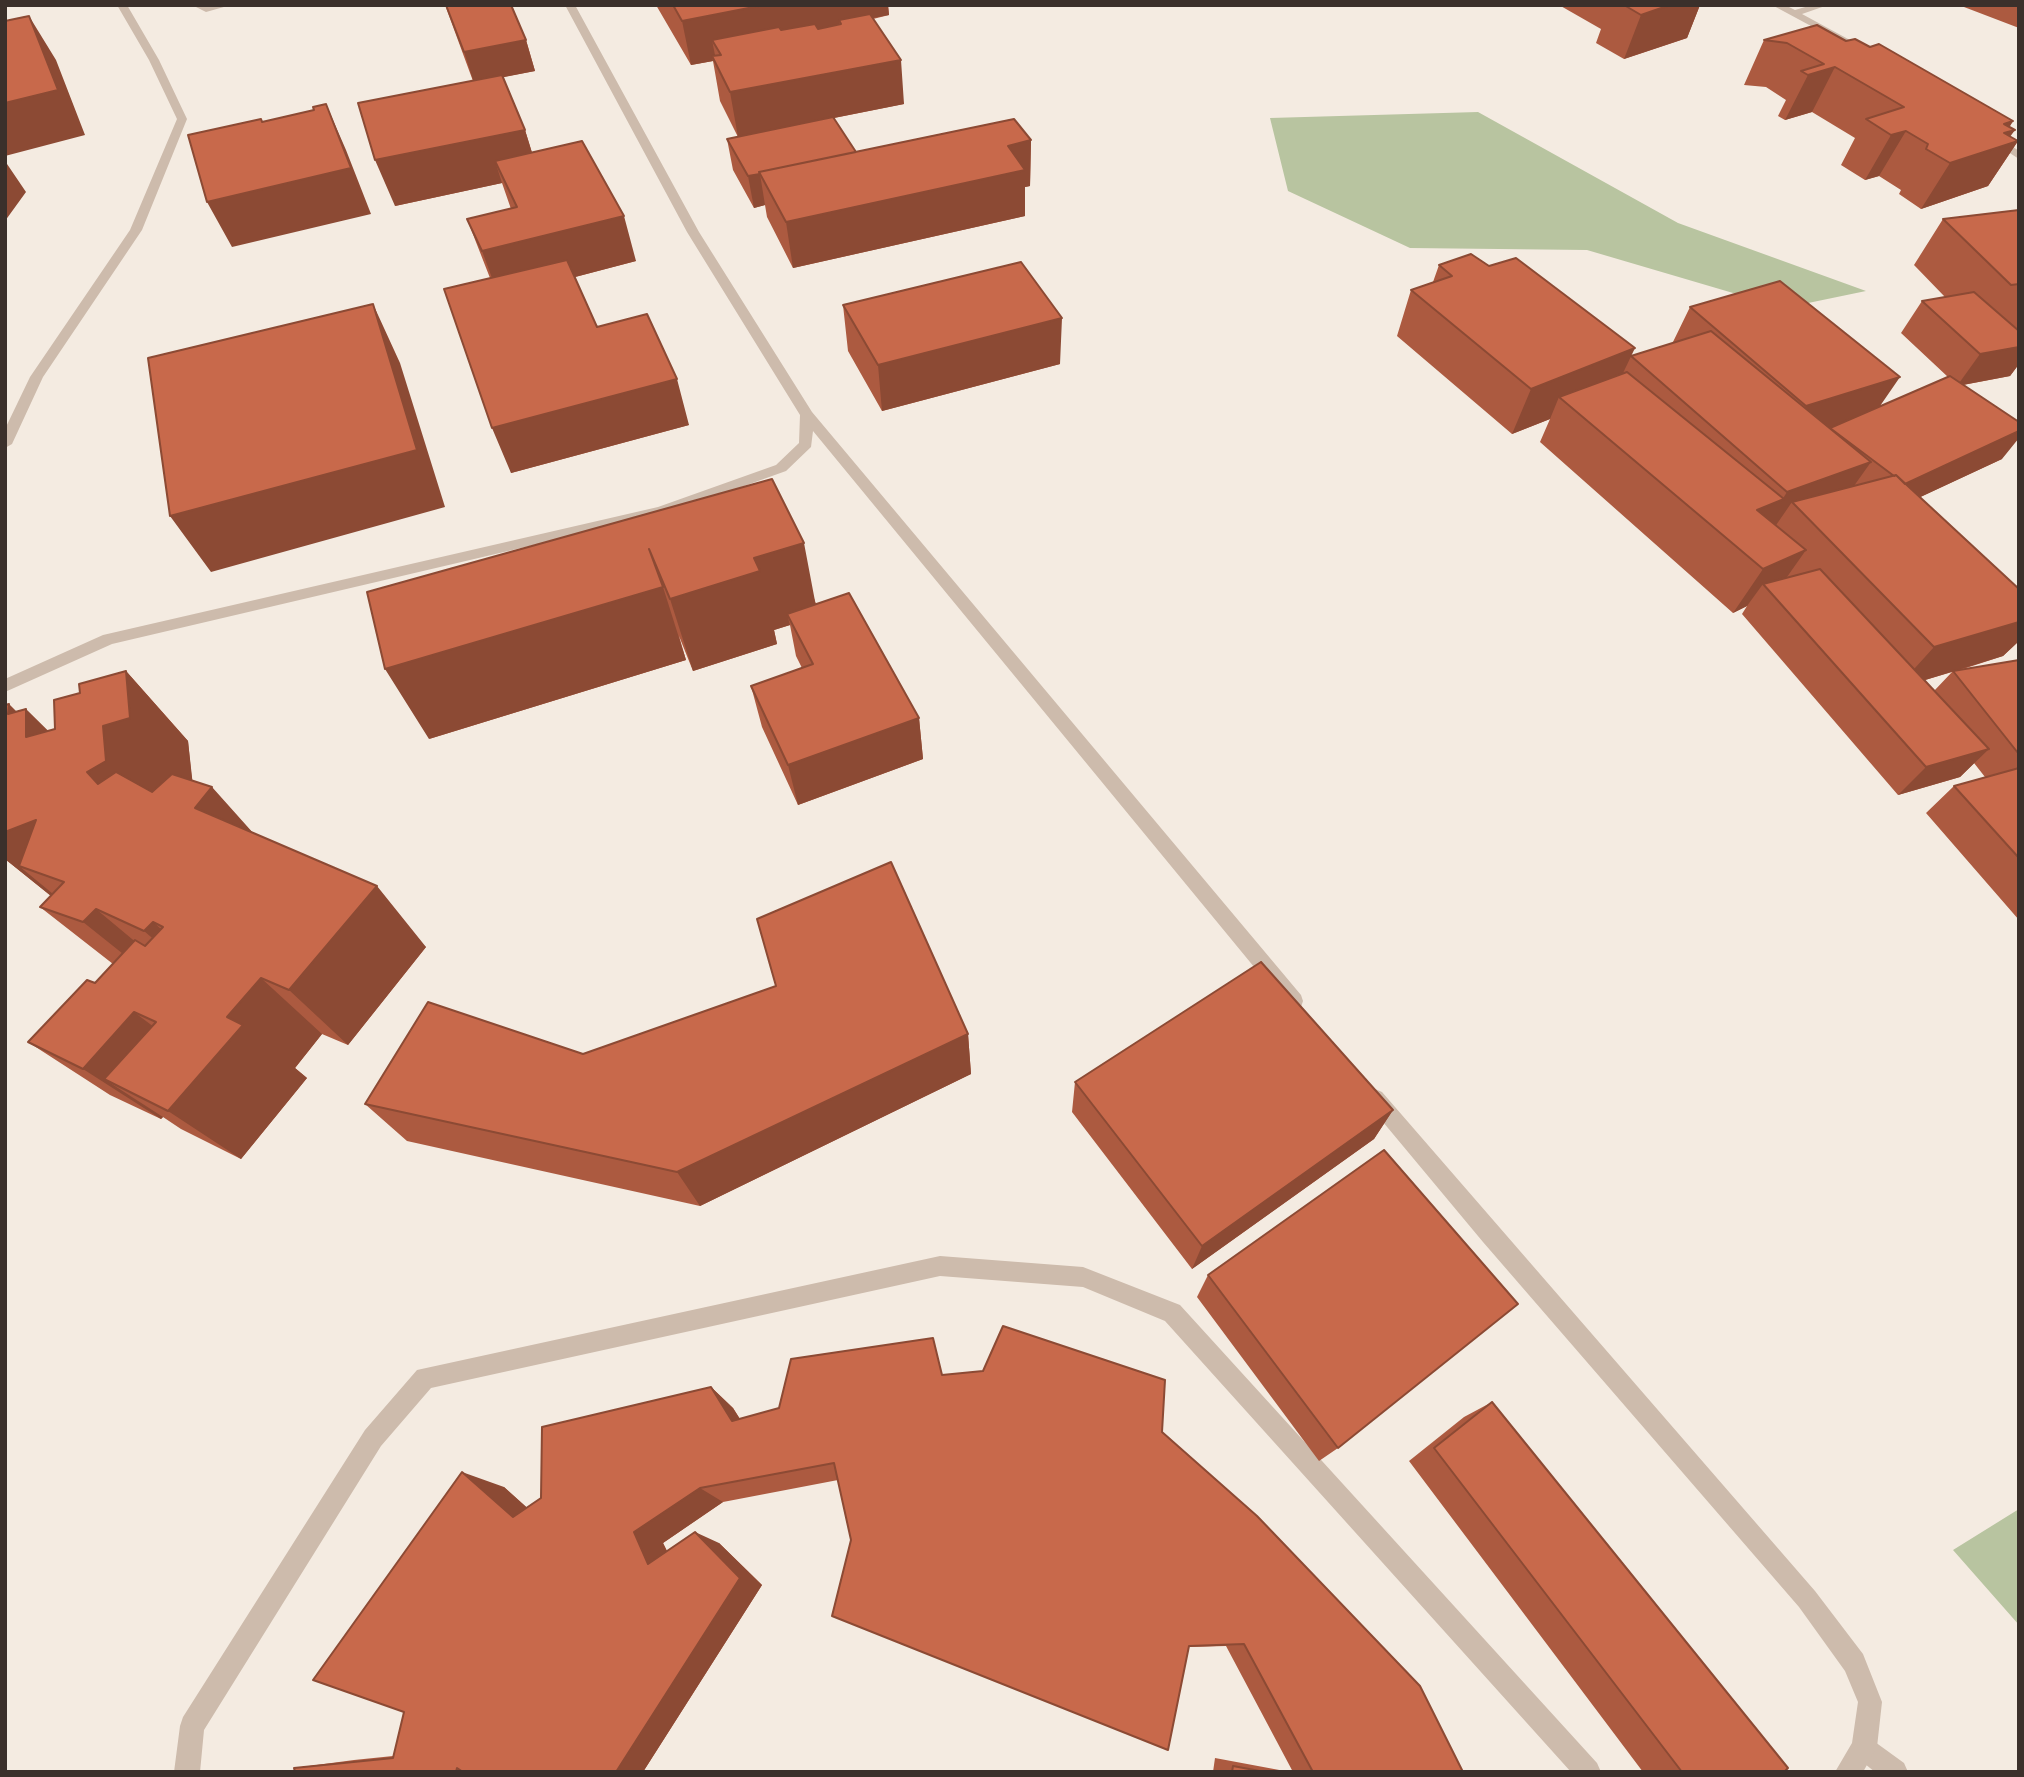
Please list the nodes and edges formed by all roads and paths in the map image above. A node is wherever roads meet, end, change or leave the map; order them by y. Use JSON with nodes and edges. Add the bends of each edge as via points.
{"nodes":[{"id":1,"x":122,"y":5,"type":"edge"},
{"id":2,"x":197,"y":5,"type":"edge"},
{"id":3,"x":226,"y":5,"type":"edge"},
{"id":4,"x":570,"y":5,"type":"edge"},
{"id":5,"x":1777,"y":5,"type":"edge"},
{"id":6,"x":1824,"y":5,"type":"edge"},
{"id":7,"x":1793,"y":13,"type":"junction"},
{"id":8,"x":1881,"y":61,"type":"edge"},
{"id":9,"x":1984,"y":132,"type":"edge"},
{"id":10,"x":2019,"y":156,"type":"edge"},
{"id":11,"x":807,"y":415,"type":"junction"},
{"id":12,"x":5,"y":444,"type":"edge"},
{"id":13,"x":5,"y":686,"type":"edge"},
{"id":14,"x":1304,"y":1012,"type":"edge"},
{"id":15,"x":1366,"y":1086,"type":"edge"},
{"id":16,"x":1864,"y":1747,"type":"junction"},
{"id":17,"x":187,"y":1772,"type":"edge"},
{"id":18,"x":1588,"y":1772,"type":"edge"},
{"id":19,"x":1848,"y":1772,"type":"edge"},
{"id":20,"x":1895,"y":1772,"type":"edge"}],
"edges":[{"from":1,"to":12,"type":"street","via":[[182,119],[136,230],[37,377]]},
{"from":2,"to":3,"type":"street","via":[[206,9]]},
{"from":4,"to":11,"type":"street","via":[[693,232]]},
{"from":5,"to":7,"type":"street"},
{"from":6,"to":7,"type":"street"},
{"from":7,"to":8,"type":"street"},
{"from":9,"to":10,"type":"street"},
{"from":11,"to":13,"type":"street","via":[[806,444],[782,468],[661,511],[108,639]]},
{"from":11,"to":14,"type":"street"},
{"from":15,"to":16,"type":"street","via":[[1807,1599],[1854,1663],[1870,1702]]},
{"from":16,"to":19,"type":"street"},
{"from":16,"to":20,"type":"street"},
{"from":17,"to":18,"type":"street","via":[[192,1726],[373,1438],[425,1378],[940,1266],[1083,1277],[1172,1313]]}]}
